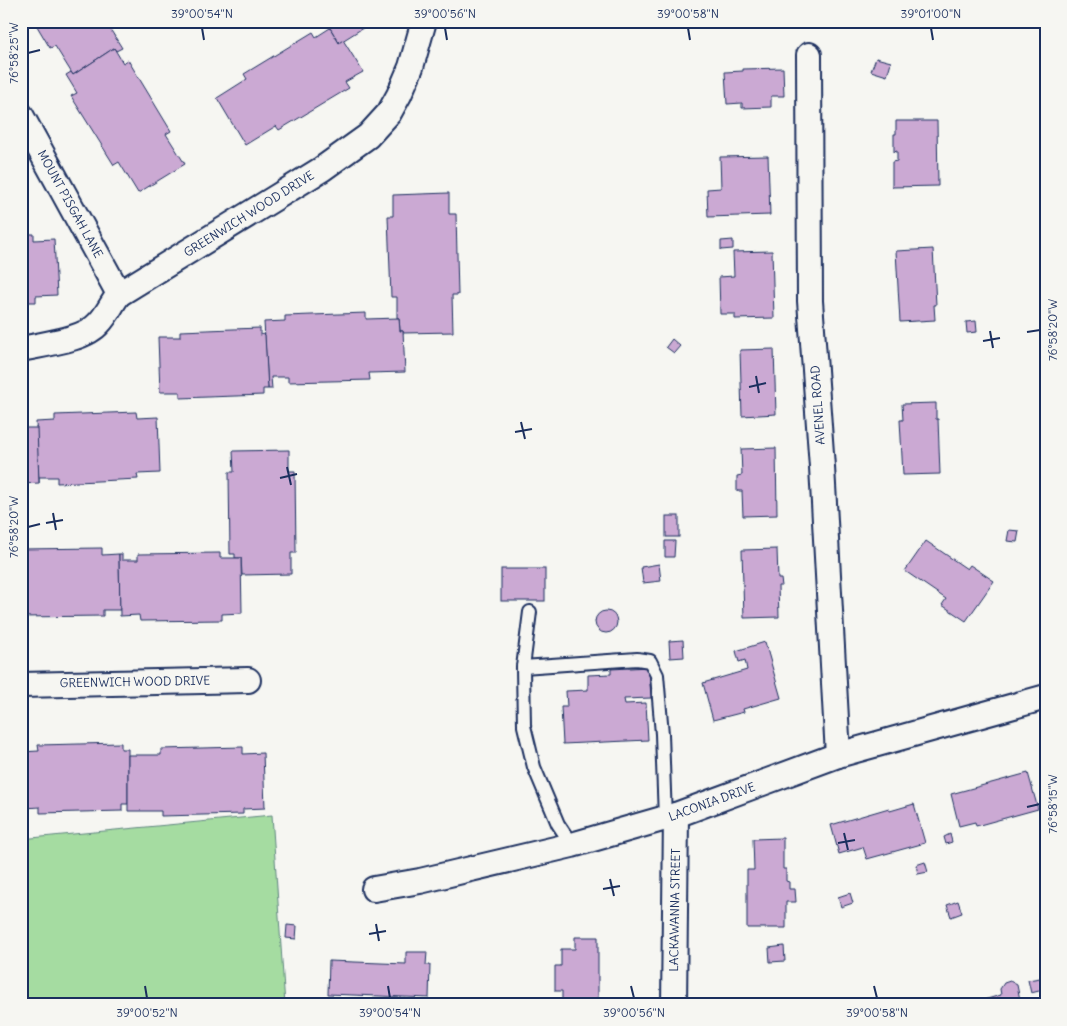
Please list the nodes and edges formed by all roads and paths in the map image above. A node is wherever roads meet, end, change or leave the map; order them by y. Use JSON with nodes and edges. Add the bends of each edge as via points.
{"nodes":[{"id":1,"x":424,"y":21,"type":"edge"},
{"id":2,"x":810,"y":55,"type":"dead end"},
{"id":3,"x":21,"y":115,"type":"edge"},
{"id":4,"x":29,"y":146,"type":"edge"},
{"id":5,"x":119,"y":294,"type":"junction"},
{"id":6,"x":21,"y":348,"type":"edge"},
{"id":7,"x":530,"y":612,"type":"dead end"},
{"id":8,"x":523,"y":667,"type":"junction"},
{"id":9,"x":248,"y":680,"type":"dead end"},
{"id":10,"x":21,"y":685,"type":"edge"},
{"id":11,"x":1046,"y":697,"type":"edge"},
{"id":12,"x":838,"y":755,"type":"junction"},
{"id":13,"x":671,"y":817,"type":"junction"},
{"id":14,"x":572,"y":845,"type":"junction"},
{"id":15,"x":374,"y":889,"type":"dead end"},
{"id":16,"x":674,"y":1005,"type":"edge"}],
"edges":[{"from":1,"to":5,"type":"street","name":"GREENWICH WOOD DRIVE","via":[[411,67],[390,114],[368,136],[322,169]]},
{"from":2,"to":12,"type":"street","name":"AVENEL ROAD","via":[[810,301]]},
{"from":3,"to":4,"type":"street","name":"MOUNT PISGAH LANE"},
{"from":4,"to":5,"type":"street","name":"MOUNT PISGAH LANE"},
{"from":5,"to":6,"type":"street","name":"GREENWICH WOOD DRIVE","via":[[98,324],[85,334]]},
{"from":7,"to":8,"type":"lane"},
{"from":8,"to":13,"type":"lane","via":[[637,658],[650,661],[657,675]]},
{"from":8,"to":14,"type":"lane","via":[[524,726],[534,767],[558,824]]},
{"from":9,"to":10,"type":"street","name":"GREENWICH WOOD DRIVE"},
{"from":11,"to":12,"type":"street","name":"LACONIA DRIVE"},
{"from":12,"to":13,"type":"street","name":"LACONIA DRIVE"},
{"from":13,"to":14,"type":"street","name":"LACONIA DRIVE"},
{"from":13,"to":16,"type":"street","name":"LACKAWANNA STREET"},
{"from":14,"to":15,"type":"street","name":"LACONIA DRIVE"}]}
